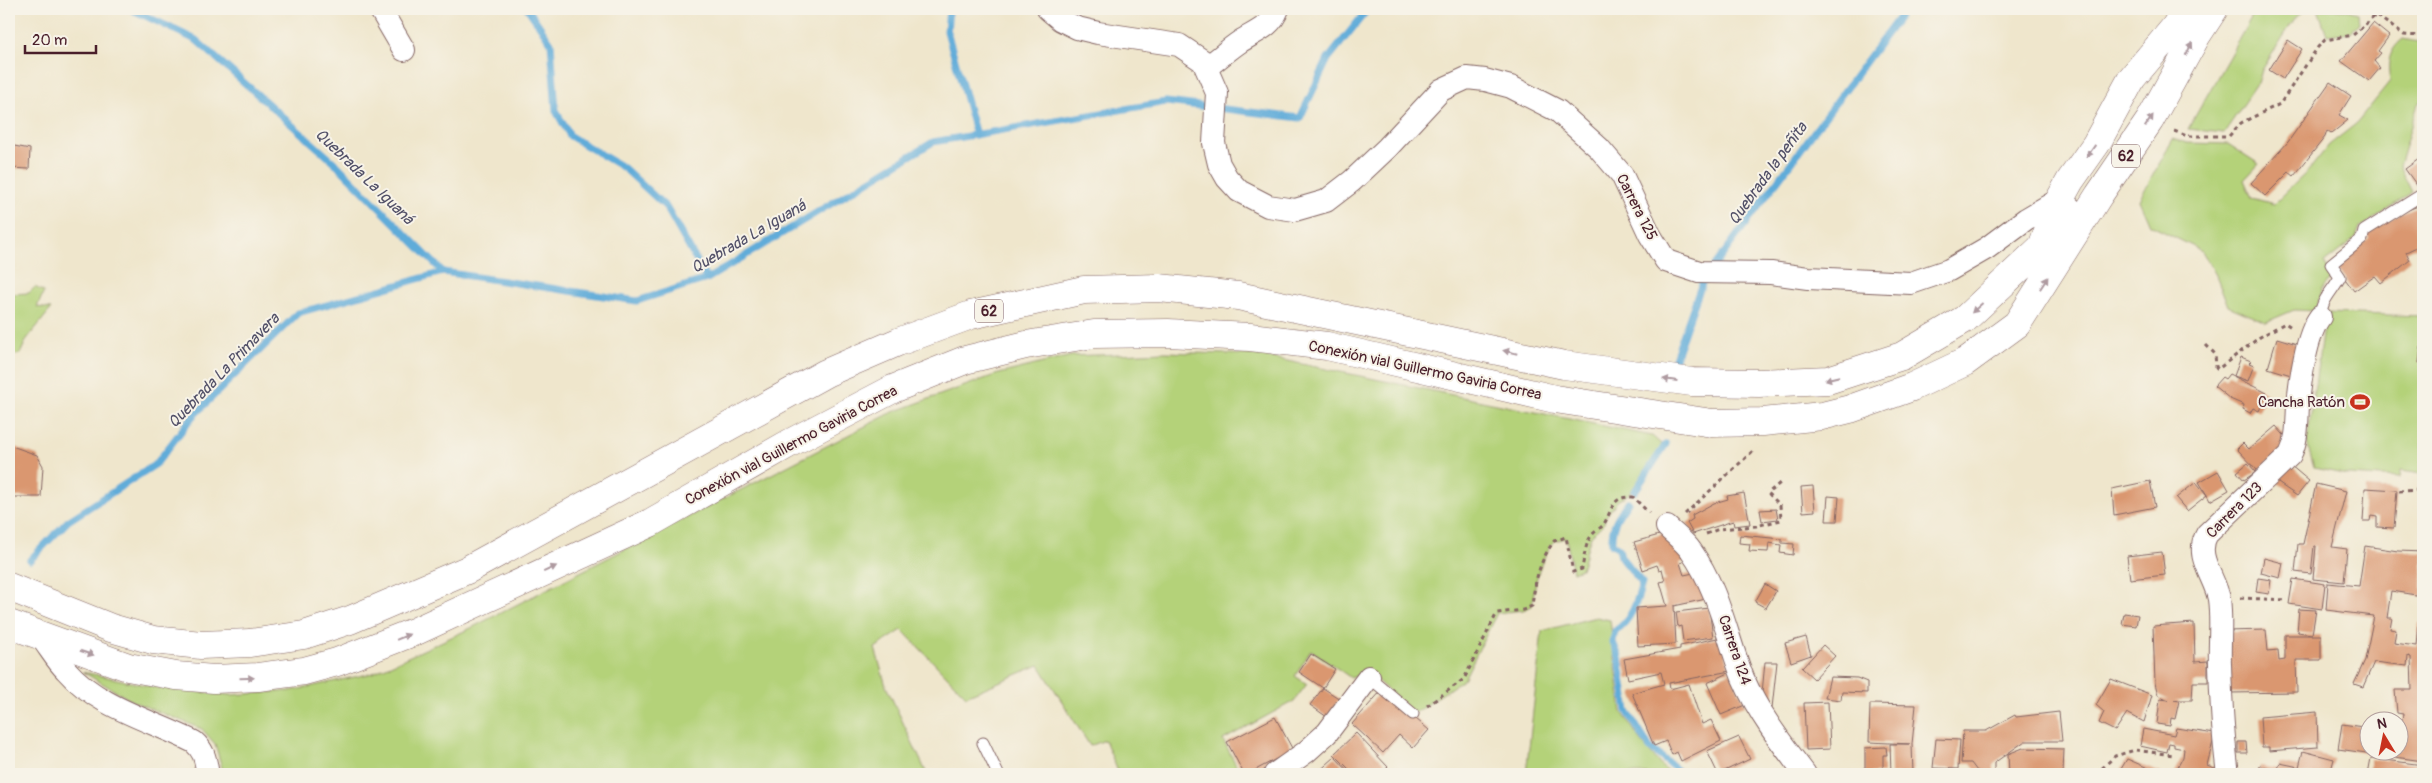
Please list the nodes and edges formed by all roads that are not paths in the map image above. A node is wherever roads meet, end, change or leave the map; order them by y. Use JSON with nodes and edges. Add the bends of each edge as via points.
{"nodes":[{"id":1,"x":380,"y":9,"type":"edge"},
{"id":2,"x":1048,"y":9,"type":"edge"},
{"id":3,"x":1278,"y":9,"type":"edge"},
{"id":4,"x":2186,"y":9,"type":"edge"},
{"id":5,"x":2214,"y":9,"type":"edge"},
{"id":6,"x":404,"y":50,"type":"dead end"},
{"id":7,"x":1207,"y":67,"type":"junction"},
{"id":8,"x":2423,"y":194,"type":"edge"},
{"id":9,"x":2060,"y":199,"type":"junction"},
{"id":10,"x":2084,"y":220,"type":"junction"},
{"id":11,"x":2317,"y":321,"type":"joint"},
{"id":12,"x":1674,"y":523,"type":"road end"},
{"id":13,"x":9,"y":588,"type":"edge"},
{"id":14,"x":9,"y":624,"type":"edge"},
{"id":15,"x":40,"y":636,"type":"junction"},
{"id":16,"x":1369,"y":678,"type":"joint"},
{"id":17,"x":1413,"y":714,"type":"road end"},
{"id":18,"x":984,"y":744,"type":"dead end"},
{"id":19,"x":204,"y":774,"type":"edge"},
{"id":20,"x":998,"y":774,"type":"edge"},
{"id":21,"x":1274,"y":774,"type":"edge"},
{"id":22,"x":1805,"y":774,"type":"edge"},
{"id":23,"x":2228,"y":774,"type":"edge"}],
"edges":[{"from":1,"to":6,"type":"street"},
{"from":2,"to":7,"type":"street","via":[[1061,20],[1086,30],[1179,45]]},
{"from":3,"to":7,"type":"street","via":[[1263,30]]},
{"from":4,"to":9,"type":"highway","number":"62","one_way":true,"via":[[2132,78],[2096,144]]},
{"from":10,"to":5,"type":"highway","name":"Conexión vial Guillermo Gaviria Correa","number":"62","one_way":true,"via":[[2150,120]]},
{"from":7,"to":9,"type":"street","name":"Carrera 125","via":[[1217,93],[1216,154],[1227,178],[1239,191],[1268,206],[1295,210],[1326,201],[1387,148],[1441,90],[1467,78],[1511,87],[1542,102],[1570,122],[1622,175],[1666,261],[1699,272],[1772,273],[1911,283],[1949,270]]},
{"from":8,"to":11,"type":"lane","via":[[2364,231],[2362,239],[2331,264],[2340,278],[2326,295]]},
{"from":9,"to":10,"type":"street"},
{"from":9,"to":13,"type":"highway","number":"62","one_way":true,"via":[[2042,247],[1965,319],[1902,356],[1828,380],[1759,384],[1692,382],[1564,365],[1238,296],[1159,288],[1084,290],[971,315],[826,373],[467,570],[350,620],[304,635],[250,643],[201,645],[153,640],[111,628]]},
{"from":15,"to":10,"type":"highway","name":"Conexión vial Guillermo Gaviria Correa","number":"62","one_way":true,"via":[[128,667],[176,676],[214,679],[258,677],[337,662],[416,632],[650,523],[893,388],[966,360],[1026,345],[1094,334],[1168,332],[1327,346],[1555,399],[1712,423],[1822,416],[1912,387],[1965,362],[2017,324]]},
{"from":11,"to":23,"type":"street","name":"Carrera 123","via":[[2299,391],[2296,443],[2290,455],[2204,540],[2206,566],[2219,597],[2222,733]]},
{"from":12,"to":22,"type":"street","name":"Carrera 124","via":[[1692,542],[1717,598],[1743,678],[1757,706]]},
{"from":14,"to":15,"type":"highway","name":"Conexión vial Guillermo Gaviria Correa","number":"62"},
{"from":15,"to":19,"type":"street","via":[[66,671],[87,690],[116,707],[194,742],[206,759]]},
{"from":16,"to":17,"type":"lane"},
{"from":16,"to":21,"type":"street","via":[[1327,733]]},
{"from":18,"to":20,"type":"lane"}]}
